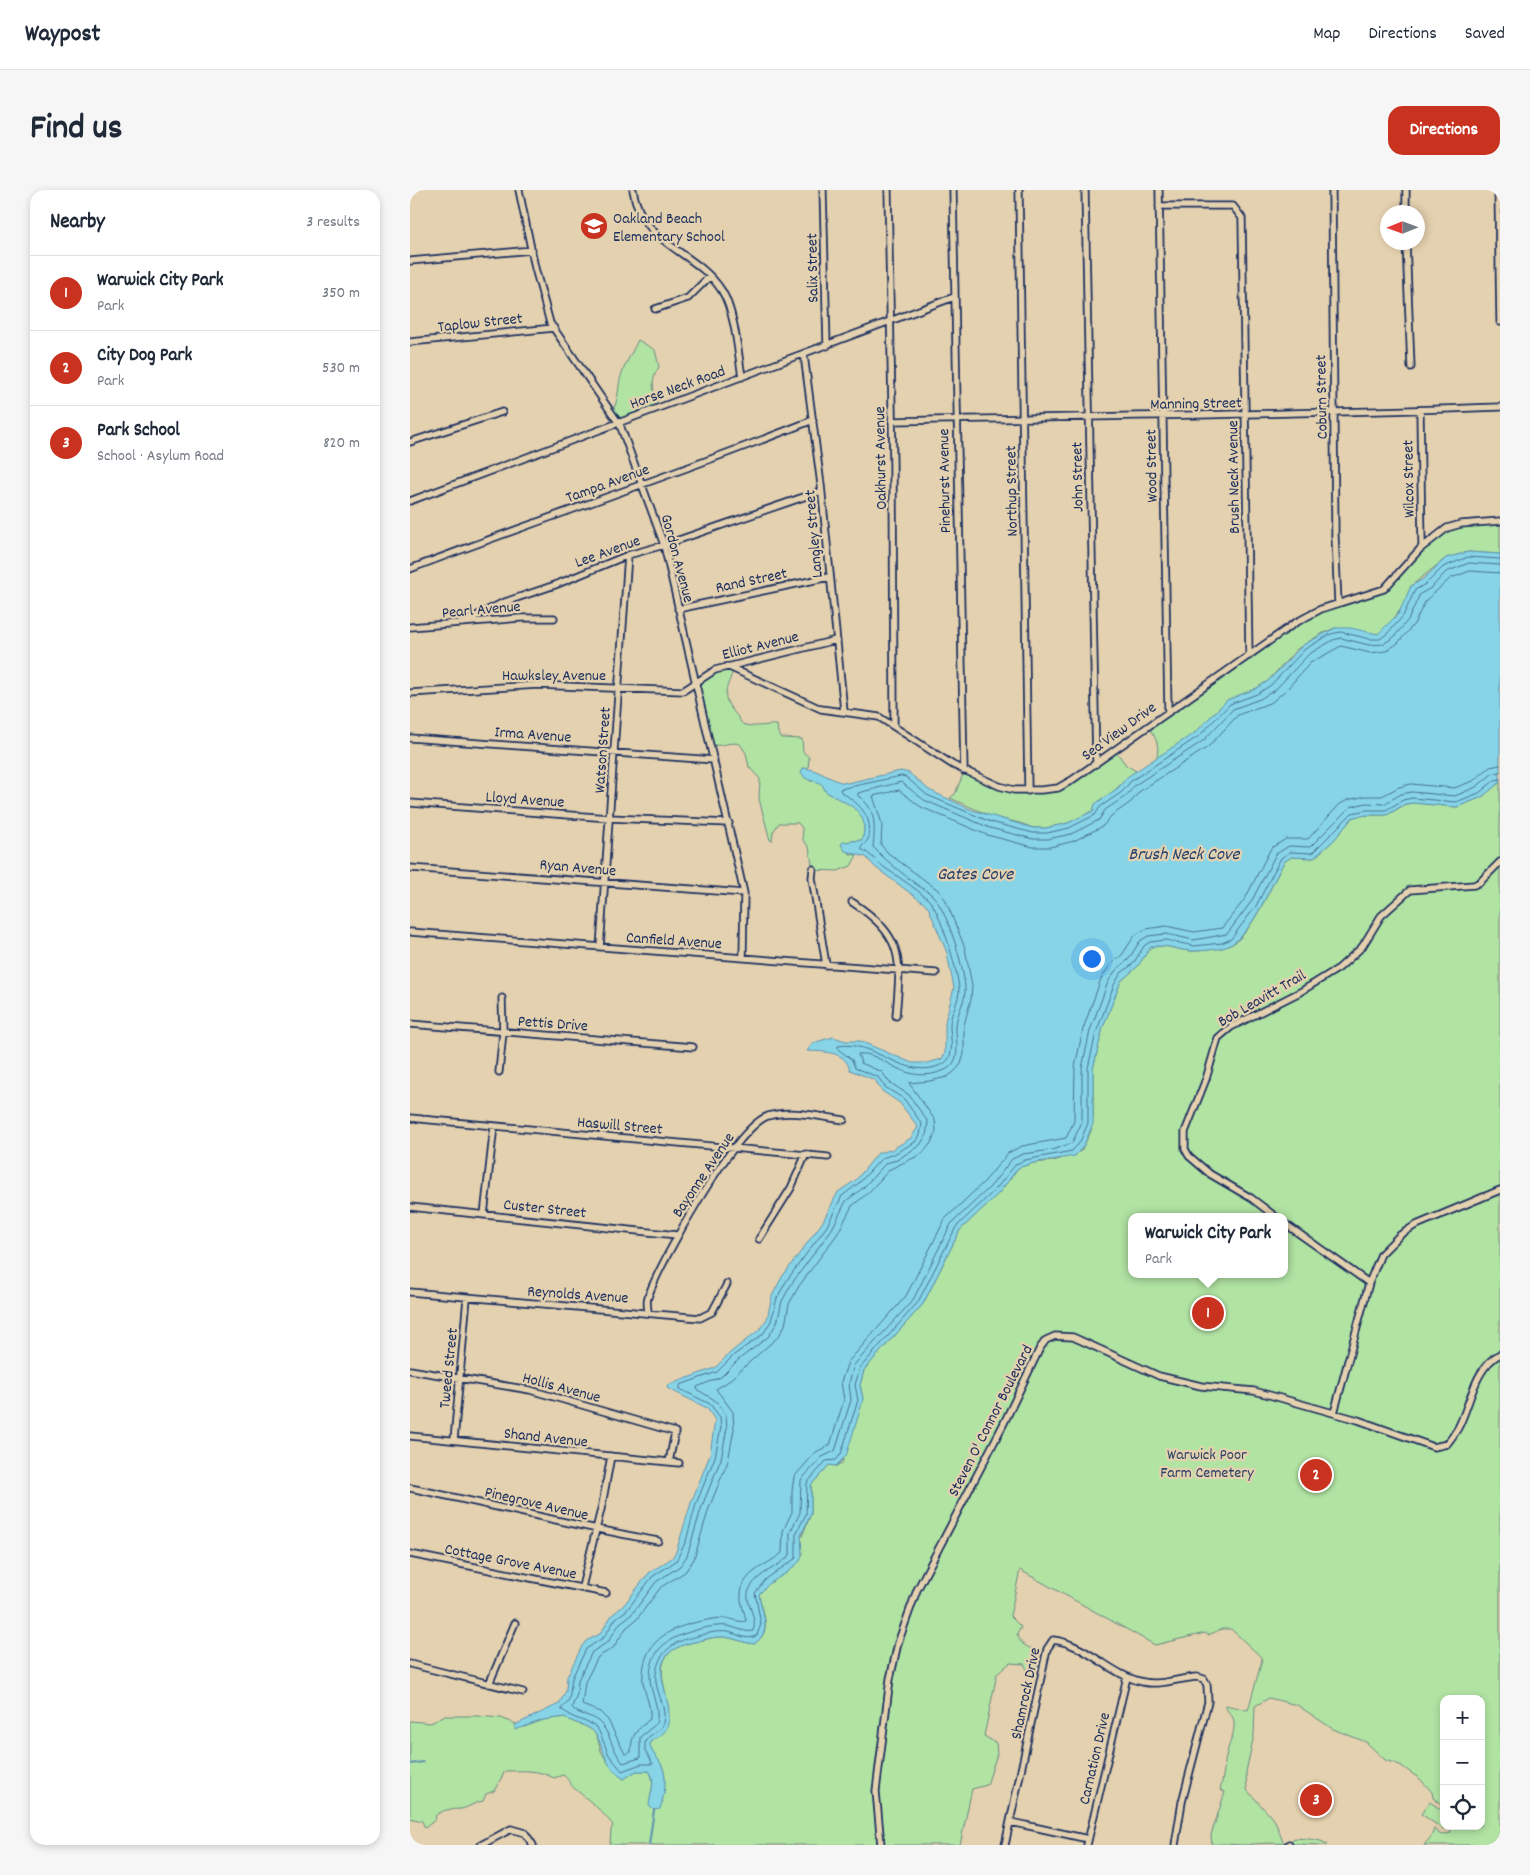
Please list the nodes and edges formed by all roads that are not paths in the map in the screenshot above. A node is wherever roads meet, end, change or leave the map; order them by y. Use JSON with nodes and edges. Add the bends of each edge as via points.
{"nodes":[{"id":1,"x":519,"y":190,"type":"edge"},
{"id":2,"x":633,"y":190,"type":"edge"},
{"id":3,"x":824,"y":190,"type":"edge"},
{"id":4,"x":888,"y":190,"type":"edge"},
{"id":5,"x":953,"y":190,"type":"edge"},
{"id":6,"x":1019,"y":190,"type":"edge"},
{"id":7,"x":1085,"y":190,"type":"edge"},
{"id":8,"x":1159,"y":190,"type":"edge"},
{"id":9,"x":1332,"y":190,"type":"edge"},
{"id":10,"x":1406,"y":190,"type":"edge"},
{"id":11,"x":1498,"y":190,"type":"edge"},
{"id":12,"x":1406,"y":205,"type":"edge"},
{"id":13,"x":1160,"y":206,"type":"junction"},
{"id":14,"x":532,"y":250,"type":"junction"},
{"id":15,"x":1406,"y":250,"type":"edge"},
{"id":16,"x":410,"y":261,"type":"edge"},
{"id":17,"x":709,"y":278,"type":"junction"},
{"id":18,"x":954,"y":298,"type":"junction"},
{"id":19,"x":655,"y":310,"type":"dead end"},
{"id":20,"x":1500,"y":322,"type":"edge"},
{"id":21,"x":890,"y":323,"type":"junction"},
{"id":22,"x":554,"y":328,"type":"junction"},
{"id":23,"x":410,"y":342,"type":"edge"},
{"id":24,"x":827,"y":346,"type":"junction"},
{"id":25,"x":804,"y":355,"type":"junction"},
{"id":26,"x":1411,"y":367,"type":"dead end"},
{"id":27,"x":742,"y":377,"type":"junction"},
{"id":28,"x":1500,"y":407,"type":"edge"},
{"id":29,"x":1420,"y":410,"type":"junction"},
{"id":30,"x":502,"y":412,"type":"dead end"},
{"id":31,"x":1334,"y":412,"type":"junction"},
{"id":32,"x":1245,"y":415,"type":"junction"},
{"id":33,"x":1089,"y":416,"type":"junction"},
{"id":34,"x":1163,"y":416,"type":"junction"},
{"id":35,"x":1022,"y":417,"type":"junction"},
{"id":36,"x":813,"y":420,"type":"junction"},
{"id":37,"x":956,"y":420,"type":"junction"},
{"id":38,"x":892,"y":421,"type":"junction"},
{"id":39,"x":617,"y":422,"type":"junction"},
{"id":40,"x":410,"y":442,"type":"edge"},
{"id":41,"x":641,"y":483,"type":"junction"},
{"id":42,"x":821,"y":491,"type":"junction"},
{"id":43,"x":410,"y":501,"type":"edge"},
{"id":44,"x":1500,"y":521,"type":"edge"},
{"id":45,"x":664,"y":545,"type":"junction"},
{"id":46,"x":1422,"y":547,"type":"junction"},
{"id":47,"x":628,"y":555,"type":"junction"},
{"id":48,"x":410,"y":569,"type":"edge"},
{"id":49,"x":829,"y":577,"type":"junction"},
{"id":50,"x":1338,"y":603,"type":"junction"},
{"id":51,"x":678,"y":609,"type":"junction"},
{"id":52,"x":554,"y":618,"type":"dead end"},
{"id":53,"x":462,"y":623,"type":"junction"},
{"id":54,"x":410,"y":627,"type":"edge"},
{"id":55,"x":836,"y":640,"type":"junction"},
{"id":56,"x":1249,"y":656,"type":"junction"},
{"id":57,"x":727,"y":666,"type":"junction"},
{"id":58,"x":696,"y":684,"type":"junction"},
{"id":59,"x":619,"y":688,"type":"junction"},
{"id":60,"x":410,"y":693,"type":"edge"},
{"id":61,"x":844,"y":711,"type":"junction"},
{"id":62,"x":1168,"y":712,"type":"junction"},
{"id":63,"x":894,"y":725,"type":"junction"},
{"id":64,"x":410,"y":738,"type":"edge"},
{"id":65,"x":614,"y":753,"type":"junction"},
{"id":66,"x":714,"y":760,"type":"junction"},
{"id":67,"x":1096,"y":764,"type":"junction"},
{"id":68,"x":964,"y":771,"type":"junction"},
{"id":69,"x":1028,"y":791,"type":"junction"},
{"id":70,"x":410,"y":803,"type":"edge"},
{"id":71,"x":609,"y":818,"type":"junction"},
{"id":72,"x":729,"y":823,"type":"junction"},
{"id":73,"x":1500,"y":862,"type":"edge"},
{"id":74,"x":410,"y":868,"type":"edge"},
{"id":75,"x":813,"y":869,"type":"dead end"},
{"id":76,"x":606,"y":883,"type":"junction"},
{"id":77,"x":744,"y":893,"type":"junction"},
{"id":78,"x":852,"y":902,"type":"dead end"},
{"id":79,"x":410,"y":932,"type":"edge"},
{"id":80,"x":600,"y":947,"type":"junction"},
{"id":81,"x":742,"y":957,"type":"junction"},
{"id":82,"x":826,"y":965,"type":"junction"},
{"id":83,"x":900,"y":970,"type":"junction"},
{"id":84,"x":936,"y":973,"type":"dead end"},
{"id":85,"x":502,"y":998,"type":"dead end"},
{"id":86,"x":896,"y":1016,"type":"dead end"},
{"id":87,"x":410,"y":1024,"type":"edge"},
{"id":88,"x":503,"y":1032,"type":"junction"},
{"id":89,"x":693,"y":1047,"type":"dead end"},
{"id":90,"x":499,"y":1072,"type":"dead end"},
{"id":91,"x":410,"y":1118,"type":"edge"},
{"id":92,"x":844,"y":1120,"type":"dead end"},
{"id":93,"x":494,"y":1126,"type":"junction"},
{"id":94,"x":735,"y":1147,"type":"junction"},
{"id":95,"x":806,"y":1154,"type":"junction"},
{"id":96,"x":828,"y":1157,"type":"dead end"},
{"id":97,"x":1500,"y":1190,"type":"edge"},
{"id":98,"x":410,"y":1207,"type":"edge"},
{"id":99,"x":1271,"y":1213,"type":"edge"},
{"id":100,"x":484,"y":1215,"type":"junction"},
{"id":101,"x":1288,"y":1226,"type":"edge"},
{"id":102,"x":678,"y":1235,"type":"junction"},
{"id":103,"x":759,"y":1239,"type":"dead end"},
{"id":104,"x":727,"y":1284,"type":"dead end"},
{"id":105,"x":1369,"y":1284,"type":"junction"},
{"id":106,"x":410,"y":1292,"type":"edge"},
{"id":107,"x":467,"y":1298,"type":"junction"},
{"id":108,"x":648,"y":1312,"type":"junction"},
{"id":109,"x":1500,"y":1354,"type":"edge"},
{"id":110,"x":410,"y":1370,"type":"edge"},
{"id":111,"x":459,"y":1378,"type":"junction"},
{"id":112,"x":1334,"y":1413,"type":"junction"},
{"id":113,"x":410,"y":1436,"type":"edge"},
{"id":114,"x":454,"y":1440,"type":"junction"},
{"id":115,"x":611,"y":1456,"type":"junction"},
{"id":116,"x":669,"y":1462,"type":"junction"},
{"id":117,"x":679,"y":1463,"type":"dead end"},
{"id":118,"x":410,"y":1488,"type":"edge"},
{"id":119,"x":595,"y":1529,"type":"junction"},
{"id":120,"x":658,"y":1541,"type":"dead end"},
{"id":121,"x":410,"y":1554,"type":"edge"},
{"id":122,"x":582,"y":1587,"type":"junction"},
{"id":123,"x":606,"y":1593,"type":"dead end"},
{"id":124,"x":514,"y":1624,"type":"dead end"},
{"id":125,"x":410,"y":1664,"type":"edge"},
{"id":126,"x":1127,"y":1678,"type":"junction"},
{"id":127,"x":489,"y":1684,"type":"junction"},
{"id":128,"x":523,"y":1692,"type":"dead end"},
{"id":129,"x":1011,"y":1822,"type":"junction"},
{"id":130,"x":1088,"y":1842,"type":"edge"},
{"id":131,"x":480,"y":1845,"type":"edge"},
{"id":132,"x":533,"y":1845,"type":"edge"},
{"id":133,"x":882,"y":1845,"type":"edge"},
{"id":134,"x":1005,"y":1845,"type":"edge"},
{"id":135,"x":1175,"y":1845,"type":"edge"}],
"edges":[{"from":1,"to":14,"type":"street","name":"Gordon Avenue"},
{"from":2,"to":17,"type":"street","via":[[642,220]]},
{"from":3,"to":24,"type":"street","name":"Salix Street"},
{"from":4,"to":21,"type":"street","name":"Oakhurst Avenue"},
{"from":5,"to":18,"type":"street","name":"Pinehurst Avenue"},
{"from":6,"to":35,"type":"street","name":"Northup Street"},
{"from":7,"to":33,"type":"street","name":"John Street"},
{"from":8,"to":13,"type":"street","name":"Wood Street"},
{"from":9,"to":31,"type":"street","name":"Coburn Street"},
{"from":10,"to":12,"type":"street"},
{"from":11,"to":20,"type":"street"},
{"from":13,"to":32,"type":"street","name":"Brush Neck Avenue","via":[[1233,206],[1242,222]]},
{"from":13,"to":34,"type":"street","name":"Wood Street"},
{"from":14,"to":16,"type":"street"},
{"from":14,"to":22,"type":"street","name":"Gordon Avenue"},
{"from":15,"to":26,"type":"street"},
{"from":17,"to":19,"type":"street","via":[[688,298]]},
{"from":17,"to":27,"type":"street","via":[[727,303]]},
{"from":18,"to":21,"type":"street","name":"Horse Neck Road"},
{"from":18,"to":37,"type":"street","name":"Pinehurst Avenue"},
{"from":21,"to":24,"type":"street","name":"Horse Neck Road"},
{"from":21,"to":38,"type":"street","name":"Oakhurst Avenue"},
{"from":22,"to":23,"type":"street","name":"Taplow Street"},
{"from":22,"to":39,"type":"street","name":"Gordon Avenue"},
{"from":24,"to":25,"type":"street","name":"Horse Neck Road"},
{"from":25,"to":27,"type":"street","name":"Horse Neck Road"},
{"from":25,"to":36,"type":"street","name":"Langley Street"},
{"from":27,"to":39,"type":"street","name":"Horse Neck Road"},
{"from":28,"to":29,"type":"street","name":"Manning Street"},
{"from":29,"to":31,"type":"street","name":"Manning Street"},
{"from":29,"to":46,"type":"street","name":"Wilcox Street"},
{"from":30,"to":40,"type":"street"},
{"from":31,"to":32,"type":"street","name":"Manning Street"},
{"from":31,"to":50,"type":"street","name":"Coburn Street"},
{"from":32,"to":34,"type":"street","name":"Manning Street"},
{"from":32,"to":56,"type":"street","name":"Brush Neck Avenue"},
{"from":33,"to":34,"type":"street","name":"Manning Street"},
{"from":33,"to":35,"type":"street","name":"Manning Street"},
{"from":33,"to":67,"type":"street","name":"John Street"},
{"from":34,"to":62,"type":"street","name":"Wood Street"},
{"from":35,"to":37,"type":"street","name":"Manning Street"},
{"from":35,"to":69,"type":"street","name":"Northup Street"},
{"from":36,"to":41,"type":"street","name":"Tampa Avenue"},
{"from":36,"to":42,"type":"street","name":"Langley Street"},
{"from":37,"to":38,"type":"street","name":"Manning Street"},
{"from":37,"to":68,"type":"street","name":"Pinehurst Avenue"},
{"from":38,"to":63,"type":"street","name":"Oakhurst Avenue"},
{"from":39,"to":41,"type":"street","name":"Gordon Avenue"},
{"from":39,"to":43,"type":"street","name":"Horse Neck Road"},
{"from":41,"to":45,"type":"street","name":"Gordon Avenue"},
{"from":41,"to":48,"type":"street","name":"Tampa Avenue"},
{"from":42,"to":45,"type":"street","name":"Lee Avenue"},
{"from":42,"to":49,"type":"street","name":"Langley Street"},
{"from":44,"to":46,"type":"street","name":"Sea View Drive","via":[[1447,528]]},
{"from":45,"to":47,"type":"street","name":"Lee Avenue"},
{"from":45,"to":51,"type":"street","name":"Gordon Avenue"},
{"from":46,"to":50,"type":"street","name":"Sea View Drive","via":[[1384,589]]},
{"from":47,"to":53,"type":"street","name":"Lee Avenue","via":[[502,603]]},
{"from":47,"to":59,"type":"street","name":"Watson Street"},
{"from":49,"to":51,"type":"street","name":"Rand Street"},
{"from":49,"to":55,"type":"street","name":"Langley Street"},
{"from":50,"to":56,"type":"street","name":"Sea View Drive","via":[[1309,615]]},
{"from":51,"to":58,"type":"street","name":"Gordon Avenue"},
{"from":52,"to":53,"type":"street","name":"Pearl Avenue"},
{"from":53,"to":54,"type":"street","name":"Pearl Avenue"},
{"from":55,"to":57,"type":"street","name":"Elliot Avenue"},
{"from":55,"to":61,"type":"street","name":"Langley Street"},
{"from":56,"to":62,"type":"street","name":"Sea View Drive"},
{"from":57,"to":58,"type":"street","name":"Elliot Avenue","via":[[709,672]]},
{"from":57,"to":61,"type":"street","name":"Sea View Drive","via":[[820,709]]},
{"from":58,"to":59,"type":"street","name":"Hawksley Avenue","via":[[683,691]]},
{"from":58,"to":66,"type":"street","name":"Gordon Avenue"},
{"from":59,"to":60,"type":"street","name":"Hawksley Avenue","via":[[538,685]]},
{"from":59,"to":65,"type":"street","name":"Watson Street"},
{"from":61,"to":63,"type":"street","name":"Sea View Drive","via":[[879,717]]},
{"from":62,"to":67,"type":"street","name":"Sea View Drive"},
{"from":63,"to":68,"type":"street","name":"Sea View Drive"},
{"from":64,"to":65,"type":"street","name":"Irma Avenue"},
{"from":65,"to":66,"type":"street","name":"Irma Avenue"},
{"from":65,"to":71,"type":"street","name":"Watson Street"},
{"from":66,"to":72,"type":"street","name":"Gordon Avenue"},
{"from":67,"to":69,"type":"street","name":"Sea View Drive","via":[[1058,788]]},
{"from":68,"to":69,"type":"street","name":"Sea View Drive","via":[[999,786]]},
{"from":70,"to":71,"type":"street","name":"Lloyd Avenue"},
{"from":71,"to":72,"type":"street","name":"Lloyd Avenue"},
{"from":71,"to":76,"type":"street","name":"Watson Street"},
{"from":72,"to":77,"type":"street","name":"Gordon Avenue"},
{"from":73,"to":99,"type":"street","name":"Bob Leavitt Trail","via":[[1474,885],[1410,890],[1381,916],[1362,948],[1339,968],[1231,1027],[1218,1038],[1185,1132],[1185,1149],[1210,1174]]},
{"from":74,"to":76,"type":"street","name":"Ryan Avenue"},
{"from":75,"to":82,"type":"street"},
{"from":76,"to":77,"type":"street","name":"Ryan Avenue"},
{"from":76,"to":80,"type":"street","name":"Watson Street"},
{"from":77,"to":81,"type":"street","name":"Gordon Avenue"},
{"from":78,"to":83,"type":"street","via":[[879,923],[892,939],[899,956]]},
{"from":79,"to":80,"type":"street","name":"Canfield Avenue"},
{"from":80,"to":81,"type":"street","name":"Canfield Avenue"},
{"from":81,"to":82,"type":"street","name":"Canfield Avenue"},
{"from":82,"to":83,"type":"street","name":"Canfield Avenue"},
{"from":83,"to":84,"type":"street","name":"Canfield Avenue"},
{"from":83,"to":86,"type":"street"},
{"from":85,"to":88,"type":"street"},
{"from":87,"to":88,"type":"street","name":"Pettis Drive"},
{"from":88,"to":89,"type":"street","name":"Pettis Drive"},
{"from":88,"to":90,"type":"street"},
{"from":91,"to":93,"type":"street","name":"Haswill Street"},
{"from":92,"to":94,"type":"street","name":"Bayonne Avenue","via":[[785,1114],[767,1117],[751,1127]]},
{"from":93,"to":94,"type":"street","name":"Haswill Street"},
{"from":93,"to":100,"type":"street"},
{"from":94,"to":95,"type":"street","name":"Haswill Street"},
{"from":94,"to":102,"type":"street","name":"Bayonne Avenue"},
{"from":95,"to":96,"type":"street","name":"Haswill Street"},
{"from":95,"to":103,"type":"street","via":[[791,1188]]},
{"from":97,"to":105,"type":"street","via":[[1400,1235],[1378,1258]]},
{"from":98,"to":100,"type":"street","name":"Custer Street"},
{"from":100,"to":102,"type":"street","name":"Custer Street"},
{"from":101,"to":105,"type":"street"},
{"from":102,"to":108,"type":"street","name":"Bayonne Avenue","via":[[647,1299]]},
{"from":104,"to":108,"type":"street","name":"Reynolds Avenue","via":[[712,1312],[706,1316],[687,1318]]},
{"from":105,"to":112,"type":"street"},
{"from":106,"to":107,"type":"street","name":"Reynolds Avenue"},
{"from":107,"to":108,"type":"street","name":"Reynolds Avenue"},
{"from":107,"to":111,"type":"street","name":"Tweed Street"},
{"from":109,"to":112,"type":"street","name":"Steven O' Connor Boulevard","via":[[1487,1363],[1459,1427],[1444,1445],[1434,1447]]},
{"from":110,"to":111,"type":"street","name":"Hollis Avenue"},
{"from":111,"to":114,"type":"street","name":"Tweed Street"},
{"from":111,"to":116,"type":"street","name":"Hollis Avenue","via":[[530,1390],[674,1432]]},
{"from":112,"to":133,"type":"street","name":"Steven O' Connor Boulevard","via":[[1254,1391],[1201,1386],[1167,1378],[1073,1337],[1055,1336],[1046,1340],[916,1590],[898,1643],[876,1791]]},
{"from":113,"to":114,"type":"street","name":"Shand Avenue"},
{"from":114,"to":115,"type":"street","name":"Shand Avenue"},
{"from":115,"to":116,"type":"street","name":"Shand Avenue"},
{"from":115,"to":119,"type":"street"},
{"from":116,"to":117,"type":"street","name":"Shand Avenue"},
{"from":118,"to":119,"type":"street","name":"Pinegrove Avenue"},
{"from":119,"to":120,"type":"street","name":"Pinegrove Avenue"},
{"from":119,"to":122,"type":"street"},
{"from":121,"to":122,"type":"street","name":"Cottage Grove Avenue"},
{"from":122,"to":123,"type":"street","name":"Cottage Grove Avenue"},
{"from":124,"to":127,"type":"street"},
{"from":125,"to":127,"type":"street"},
{"from":126,"to":129,"type":"street","name":"Shamrock Drive","via":[[1074,1646],[1053,1640],[1049,1643]]},
{"from":126,"to":130,"type":"street","name":"Carnation Drive"},
{"from":126,"to":135,"type":"street","name":"Shamrock Drive","via":[[1145,1682],[1197,1677],[1204,1679],[1207,1685],[1208,1702],[1182,1802]]},
{"from":127,"to":128,"type":"street"},
{"from":129,"to":130,"type":"street"},
{"from":129,"to":134,"type":"street","name":"Shamrock Drive"},
{"from":131,"to":132,"type":"street","via":[[511,1829],[525,1833]]}]}
